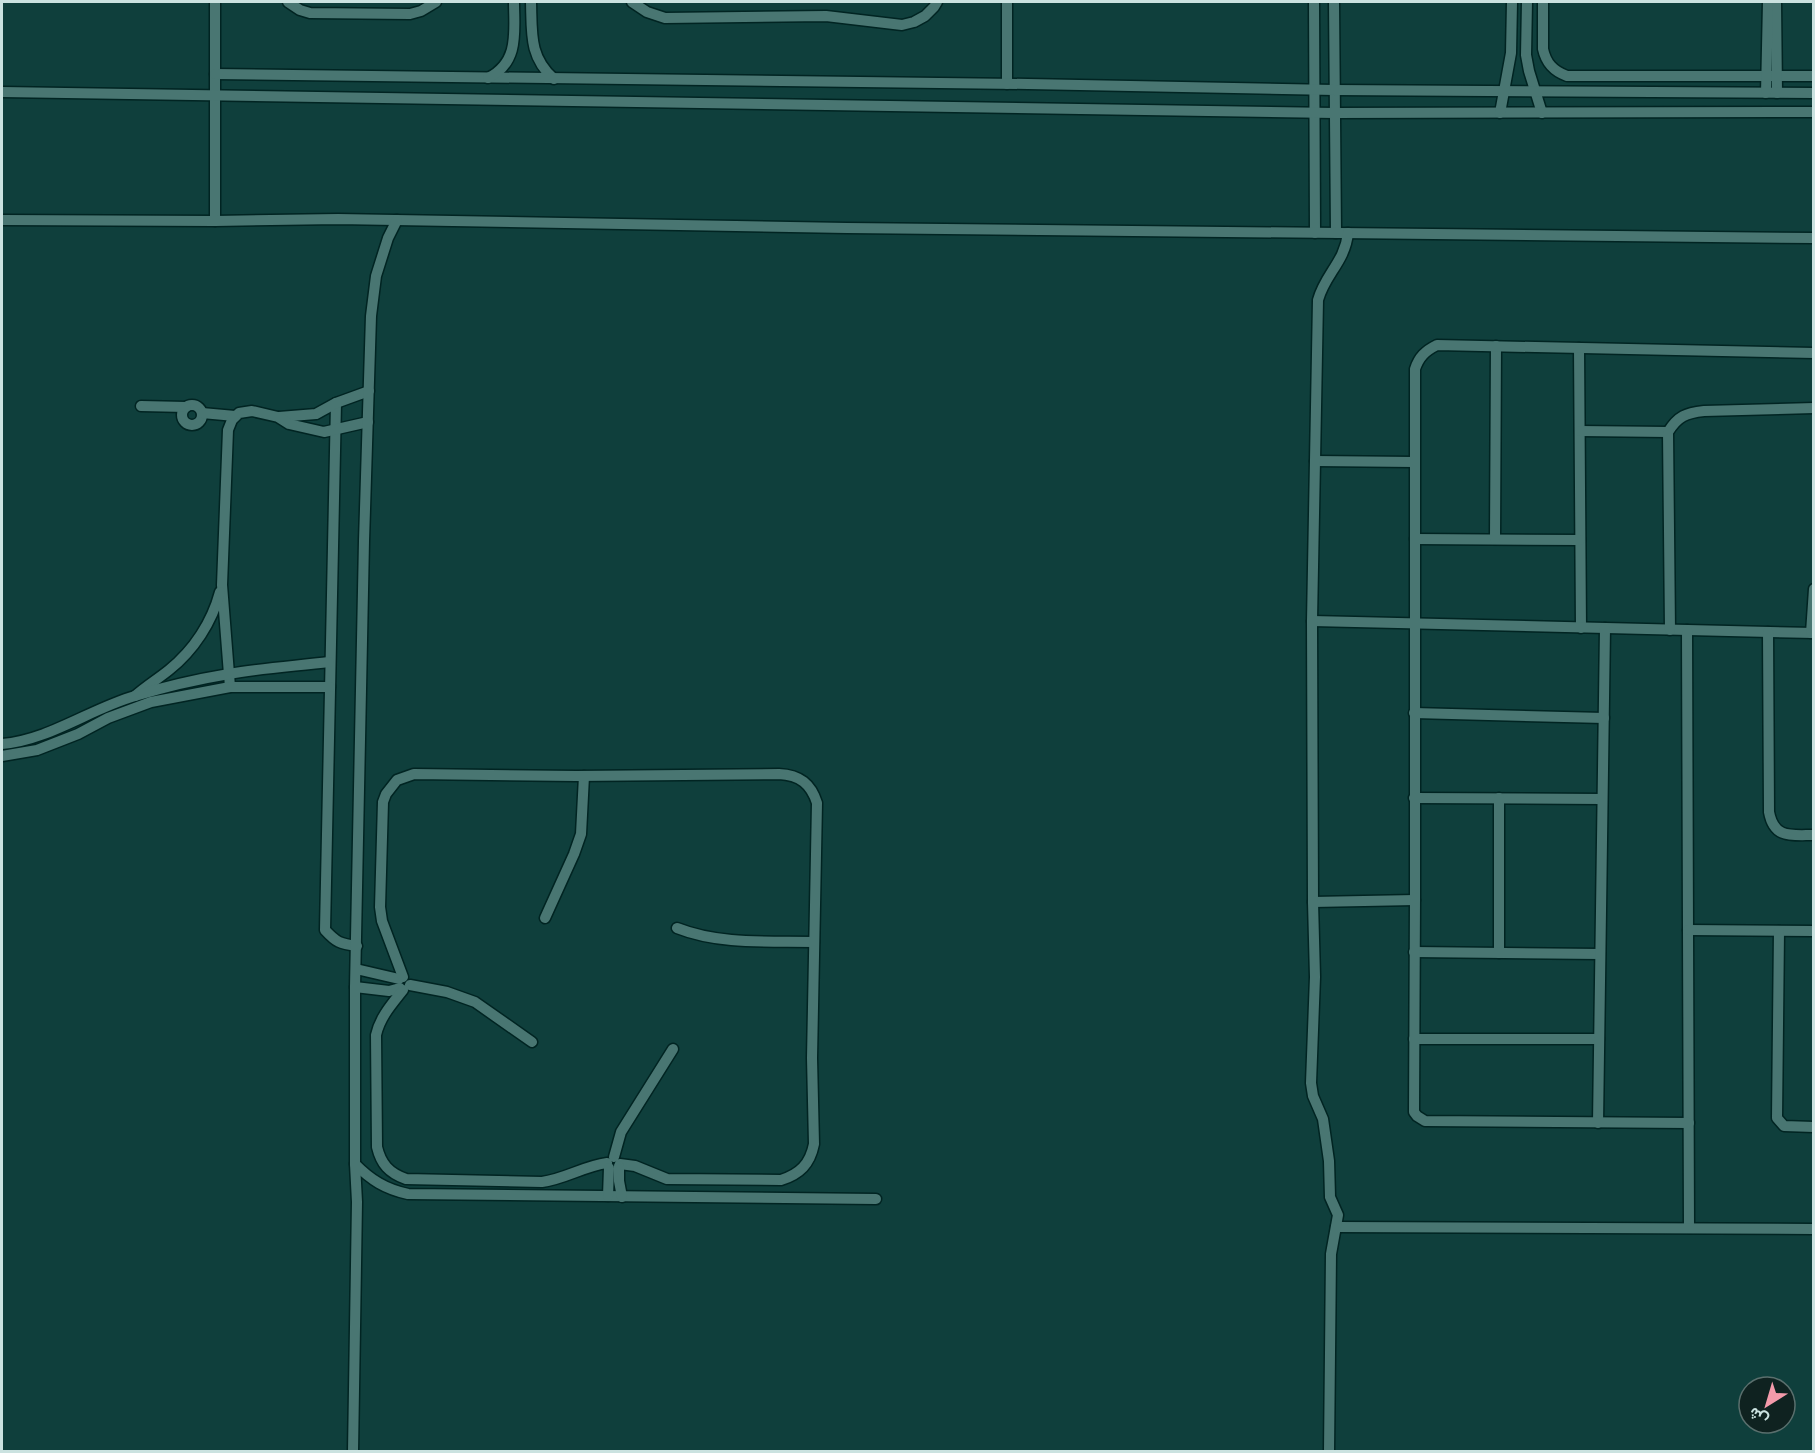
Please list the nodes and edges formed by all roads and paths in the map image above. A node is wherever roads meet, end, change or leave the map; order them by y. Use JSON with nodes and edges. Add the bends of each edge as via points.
{"nodes":[{"id":1,"x":215,"y":2,"type":"edge"},
{"id":2,"x":288,"y":2,"type":"edge"},
{"id":3,"x":436,"y":2,"type":"edge"},
{"id":4,"x":514,"y":2,"type":"edge"},
{"id":5,"x":531,"y":2,"type":"edge"},
{"id":6,"x":632,"y":2,"type":"edge"},
{"id":7,"x":937,"y":2,"type":"edge"},
{"id":8,"x":1007,"y":2,"type":"edge"},
{"id":9,"x":1314,"y":2,"type":"edge"},
{"id":10,"x":1334,"y":2,"type":"edge"},
{"id":11,"x":1512,"y":2,"type":"edge"},
{"id":12,"x":1527,"y":2,"type":"edge"},
{"id":13,"x":1543,"y":2,"type":"edge"},
{"id":14,"x":1768,"y":2,"type":"edge"},
{"id":15,"x":1776,"y":2,"type":"edge"},
{"id":16,"x":215,"y":74,"type":"junction"},
{"id":17,"x":1772,"y":76,"type":"junction"},
{"id":18,"x":1814,"y":76,"type":"edge"},
{"id":19,"x":487,"y":78,"type":"junction"},
{"id":20,"x":554,"y":79,"type":"junction"},
{"id":21,"x":1007,"y":84,"type":"junction"},
{"id":22,"x":1314,"y":90,"type":"junction"},
{"id":23,"x":1334,"y":90,"type":"junction"},
{"id":24,"x":1504,"y":91,"type":"junction"},
{"id":25,"x":2,"y":92,"type":"edge"},
{"id":26,"x":1535,"y":92,"type":"junction"},
{"id":27,"x":1771,"y":93,"type":"junction"},
{"id":28,"x":1814,"y":93,"type":"edge"},
{"id":29,"x":215,"y":96,"type":"junction"},
{"id":30,"x":1314,"y":112,"type":"junction"},
{"id":31,"x":1814,"y":112,"type":"edge"},
{"id":32,"x":1334,"y":113,"type":"junction"},
{"id":33,"x":1500,"y":113,"type":"junction"},
{"id":34,"x":1542,"y":113,"type":"junction"},
{"id":35,"x":2,"y":220,"type":"edge"},
{"id":36,"x":397,"y":220,"type":"junction"},
{"id":37,"x":215,"y":221,"type":"junction"},
{"id":38,"x":1315,"y":233,"type":"junction"},
{"id":39,"x":1342,"y":233,"type":"junction"},
{"id":40,"x":1814,"y":238,"type":"edge"},
{"id":41,"x":1496,"y":346,"type":"junction"},
{"id":42,"x":1579,"y":348,"type":"junction"},
{"id":43,"x":1814,"y":353,"type":"edge"},
{"id":44,"x":369,"y":391,"type":"junction"},
{"id":45,"x":336,"y":403,"type":"junction"},
{"id":46,"x":141,"y":406,"type":"dead end"},
{"id":47,"x":186,"y":407,"type":"junction"},
{"id":48,"x":1814,"y":408,"type":"edge"},
{"id":49,"x":202,"y":413,"type":"junction"},
{"id":50,"x":235,"y":416,"type":"junction"},
{"id":51,"x":278,"y":417,"type":"junction"},
{"id":52,"x":368,"y":422,"type":"junction"},
{"id":53,"x":335,"y":430,"type":"junction"},
{"id":54,"x":1580,"y":431,"type":"junction"},
{"id":55,"x":1668,"y":432,"type":"junction"},
{"id":56,"x":1315,"y":461,"type":"junction"},
{"id":57,"x":1414,"y":462,"type":"junction"},
{"id":58,"x":1415,"y":538,"type":"junction"},
{"id":59,"x":1495,"y":539,"type":"junction"},
{"id":60,"x":1580,"y":540,"type":"junction"},
{"id":61,"x":222,"y":585,"type":"junction"},
{"id":62,"x":1814,"y":589,"type":"edge"},
{"id":63,"x":1312,"y":621,"type":"junction"},
{"id":64,"x":1414,"y":624,"type":"junction"},
{"id":65,"x":1581,"y":628,"type":"junction"},
{"id":66,"x":1605,"y":628,"type":"junction"},
{"id":67,"x":1670,"y":630,"type":"junction"},
{"id":68,"x":1687,"y":630,"type":"junction"},
{"id":69,"x":1768,"y":632,"type":"junction"},
{"id":70,"x":1812,"y":633,"type":"edge"},
{"id":71,"x":329,"y":662,"type":"junction"},
{"id":72,"x":228,"y":674,"type":"junction"},
{"id":73,"x":230,"y":687,"type":"junction"},
{"id":74,"x":330,"y":687,"type":"junction"},
{"id":75,"x":135,"y":696,"type":"junction"},
{"id":76,"x":1414,"y":713,"type":"junction"},
{"id":77,"x":1604,"y":718,"type":"junction"},
{"id":78,"x":2,"y":744,"type":"edge"},
{"id":79,"x":2,"y":756,"type":"edge"},
{"id":80,"x":584,"y":776,"type":"junction"},
{"id":81,"x":1414,"y":798,"type":"junction"},
{"id":82,"x":1499,"y":798,"type":"junction"},
{"id":83,"x":1602,"y":799,"type":"junction"},
{"id":84,"x":1814,"y":835,"type":"edge"},
{"id":85,"x":1415,"y":900,"type":"junction"},
{"id":86,"x":1313,"y":902,"type":"junction"},
{"id":87,"x":545,"y":918,"type":"dead end"},
{"id":88,"x":677,"y":928,"type":"dead end"},
{"id":89,"x":1688,"y":930,"type":"junction"},
{"id":90,"x":1779,"y":931,"type":"junction"},
{"id":91,"x":1814,"y":931,"type":"edge"},
{"id":92,"x":814,"y":942,"type":"junction"},
{"id":93,"x":357,"y":946,"type":"junction"},
{"id":94,"x":1414,"y":952,"type":"junction"},
{"id":95,"x":1499,"y":953,"type":"junction"},
{"id":96,"x":1600,"y":954,"type":"junction"},
{"id":97,"x":356,"y":969,"type":"junction"},
{"id":98,"x":403,"y":984,"type":"junction"},
{"id":99,"x":355,"y":987,"type":"junction"},
{"id":100,"x":1414,"y":1039,"type":"junction"},
{"id":101,"x":1599,"y":1039,"type":"junction"},
{"id":102,"x":532,"y":1042,"type":"dead end"},
{"id":103,"x":673,"y":1049,"type":"dead end"},
{"id":104,"x":1598,"y":1123,"type":"junction"},
{"id":105,"x":1689,"y":1123,"type":"junction"},
{"id":106,"x":1814,"y":1127,"type":"edge"},
{"id":107,"x":355,"y":1164,"type":"junction"},
{"id":108,"x":614,"y":1164,"type":"junction"},
{"id":109,"x":608,"y":1196,"type":"junction"},
{"id":110,"x":622,"y":1197,"type":"junction"},
{"id":111,"x":876,"y":1199,"type":"dead end"},
{"id":112,"x":1336,"y":1227,"type":"junction"},
{"id":113,"x":1689,"y":1228,"type":"junction"},
{"id":114,"x":1814,"y":1229,"type":"edge"},
{"id":115,"x":353,"y":1452,"type":"edge"},
{"id":116,"x":1329,"y":1452,"type":"edge"}],
"edges":[{"from":1,"to":16,"type":"street"},
{"from":2,"to":3,"type":"street","via":[[310,13],[411,14]]},
{"from":4,"to":19,"type":"street","via":[[512,51],[503,67]]},
{"from":5,"to":20,"type":"street","via":[[534,48],[543,68]]},
{"from":6,"to":7,"type":"street","via":[[665,18],[826,16],[902,25],[925,16]]},
{"from":8,"to":21,"type":"street"},
{"from":9,"to":22,"type":"street"},
{"from":10,"to":23,"type":"street"},
{"from":11,"to":24,"type":"street","via":[[1511,53]]},
{"from":12,"to":26,"type":"street","via":[[1526,55]]},
{"from":13,"to":17,"type":"street","via":[[1545,57],[1553,69],[1567,76]]},
{"from":14,"to":17,"type":"street"},
{"from":15,"to":17,"type":"street"},
{"from":16,"to":19,"type":"street"},
{"from":16,"to":29,"type":"street"},
{"from":17,"to":18,"type":"street"},
{"from":17,"to":27,"type":"street"},
{"from":19,"to":20,"type":"street"},
{"from":20,"to":21,"type":"street"},
{"from":21,"to":22,"type":"street"},
{"from":22,"to":23,"type":"street"},
{"from":22,"to":30,"type":"street"},
{"from":23,"to":24,"type":"street"},
{"from":23,"to":32,"type":"street"},
{"from":24,"to":26,"type":"street"},
{"from":24,"to":33,"type":"street"},
{"from":25,"to":29,"type":"street"},
{"from":26,"to":27,"type":"street"},
{"from":26,"to":34,"type":"street"},
{"from":27,"to":28,"type":"street"},
{"from":29,"to":30,"type":"street"},
{"from":29,"to":37,"type":"street"},
{"from":30,"to":32,"type":"street"},
{"from":30,"to":38,"type":"street"},
{"from":31,"to":34,"type":"street"},
{"from":32,"to":33,"type":"street"},
{"from":32,"to":39,"type":"street"},
{"from":33,"to":34,"type":"street"},
{"from":35,"to":37,"type":"street"},
{"from":36,"to":37,"type":"street"},
{"from":36,"to":38,"type":"street"},
{"from":36,"to":44,"type":"street","via":[[381,257],[372,296]]},
{"from":38,"to":39,"type":"street"},
{"from":39,"to":40,"type":"street"},
{"from":39,"to":56,"type":"street","via":[[1343,256],[1318,300]]},
{"from":41,"to":42,"type":"street"},
{"from":41,"to":57,"type":"street","via":[[1437,345],[1419,358],[1415,369]]},
{"from":41,"to":59,"type":"street"},
{"from":42,"to":43,"type":"street"},
{"from":42,"to":54,"type":"street"},
{"from":44,"to":45,"type":"street"},
{"from":44,"to":52,"type":"street"},
{"from":45,"to":51,"type":"street","via":[[316,414]]},
{"from":45,"to":53,"type":"street"},
{"from":46,"to":47,"type":"street"},
{"from":47,"to":49,"type":"street","via":[[197,407]]},
{"from":47,"to":49,"type":"street","via":[[182,414],[190,425],[198,423]]},
{"from":48,"to":55,"type":"street","via":[[1689,413],[1676,420]]},
{"from":49,"to":50,"type":"street"},
{"from":50,"to":51,"type":"street","via":[[252,411]]},
{"from":50,"to":61,"type":"street","via":[[228,430]]},
{"from":51,"to":53,"type":"street","via":[[317,431]]},
{"from":52,"to":53,"type":"street"},
{"from":52,"to":93,"type":"street"},
{"from":53,"to":71,"type":"street"},
{"from":54,"to":55,"type":"street"},
{"from":54,"to":60,"type":"street"},
{"from":55,"to":67,"type":"street"},
{"from":56,"to":57,"type":"street"},
{"from":56,"to":63,"type":"street"},
{"from":57,"to":58,"type":"street"},
{"from":58,"to":59,"type":"street"},
{"from":58,"to":64,"type":"street"},
{"from":59,"to":60,"type":"street"},
{"from":60,"to":65,"type":"street"},
{"from":61,"to":72,"type":"street"},
{"from":61,"to":75,"type":"street","via":[[210,618],[191,648]]},
{"from":62,"to":70,"type":"street"},
{"from":63,"to":64,"type":"street"},
{"from":63,"to":86,"type":"street"},
{"from":64,"to":65,"type":"street"},
{"from":64,"to":76,"type":"street"},
{"from":65,"to":66,"type":"street"},
{"from":66,"to":67,"type":"street"},
{"from":66,"to":77,"type":"street"},
{"from":67,"to":68,"type":"street"},
{"from":68,"to":69,"type":"street"},
{"from":68,"to":89,"type":"street"},
{"from":69,"to":70,"type":"street"},
{"from":69,"to":84,"type":"street","via":[[1771,821],[1782,834]]},
{"from":71,"to":72,"type":"street"},
{"from":71,"to":74,"type":"street"},
{"from":72,"to":73,"type":"street"},
{"from":72,"to":75,"type":"street"},
{"from":73,"to":74,"type":"street"},
{"from":73,"to":79,"type":"street","via":[[151,702],[38,750]]},
{"from":74,"to":93,"type":"street","via":[[325,930],[341,944]]},
{"from":75,"to":78,"type":"street","via":[[50,732]]},
{"from":76,"to":77,"type":"street"},
{"from":76,"to":81,"type":"street"},
{"from":77,"to":83,"type":"street"},
{"from":80,"to":87,"type":"street","via":[[581,834]]},
{"from":80,"to":92,"type":"street","via":[[779,774],[800,778],[808,784],[817,803]]},
{"from":80,"to":98,"type":"street","via":[[414,774],[391,786],[383,802],[380,907],[381,921]]},
{"from":81,"to":82,"type":"street"},
{"from":81,"to":85,"type":"street"},
{"from":82,"to":83,"type":"street"},
{"from":82,"to":95,"type":"street"},
{"from":83,"to":96,"type":"street"},
{"from":85,"to":86,"type":"street"},
{"from":85,"to":94,"type":"street"},
{"from":86,"to":112,"type":"street","via":[[1311,1083],[1324,1124],[1330,1197],[1338,1215]]},
{"from":88,"to":92,"type":"street","via":[[714,938]]},
{"from":89,"to":90,"type":"street"},
{"from":89,"to":105,"type":"street"},
{"from":90,"to":91,"type":"street"},
{"from":90,"to":106,"type":"street","via":[[1778,1118],[1784,1126]]},
{"from":92,"to":108,"type":"street","via":[[814,1144],[807,1164],[781,1180],[667,1179],[635,1166]]},
{"from":93,"to":97,"type":"street"},
{"from":94,"to":95,"type":"street"},
{"from":94,"to":100,"type":"street"},
{"from":95,"to":96,"type":"street"},
{"from":96,"to":101,"type":"street"},
{"from":97,"to":98,"type":"street"},
{"from":97,"to":99,"type":"street"},
{"from":98,"to":99,"type":"street","via":[[389,992]]},
{"from":98,"to":102,"type":"street","via":[[475,1002]]},
{"from":98,"to":108,"type":"street","via":[[376,1035],[377,1147],[389,1171],[406,1179],[542,1182],[590,1166]]},
{"from":99,"to":107,"type":"street"},
{"from":100,"to":101,"type":"street"},
{"from":100,"to":104,"type":"street","via":[[1414,1112],[1420,1120]]},
{"from":101,"to":104,"type":"street"},
{"from":103,"to":108,"type":"street","via":[[621,1132]]},
{"from":104,"to":105,"type":"street"},
{"from":105,"to":113,"type":"street"},
{"from":107,"to":109,"type":"street","via":[[378,1184],[408,1194]]},
{"from":107,"to":115,"type":"street"},
{"from":108,"to":109,"type":"street"},
{"from":108,"to":110,"type":"street"},
{"from":109,"to":110,"type":"street"},
{"from":110,"to":111,"type":"street"},
{"from":112,"to":113,"type":"street"},
{"from":112,"to":116,"type":"street","via":[[1331,1254]]},
{"from":113,"to":114,"type":"street"}]}
